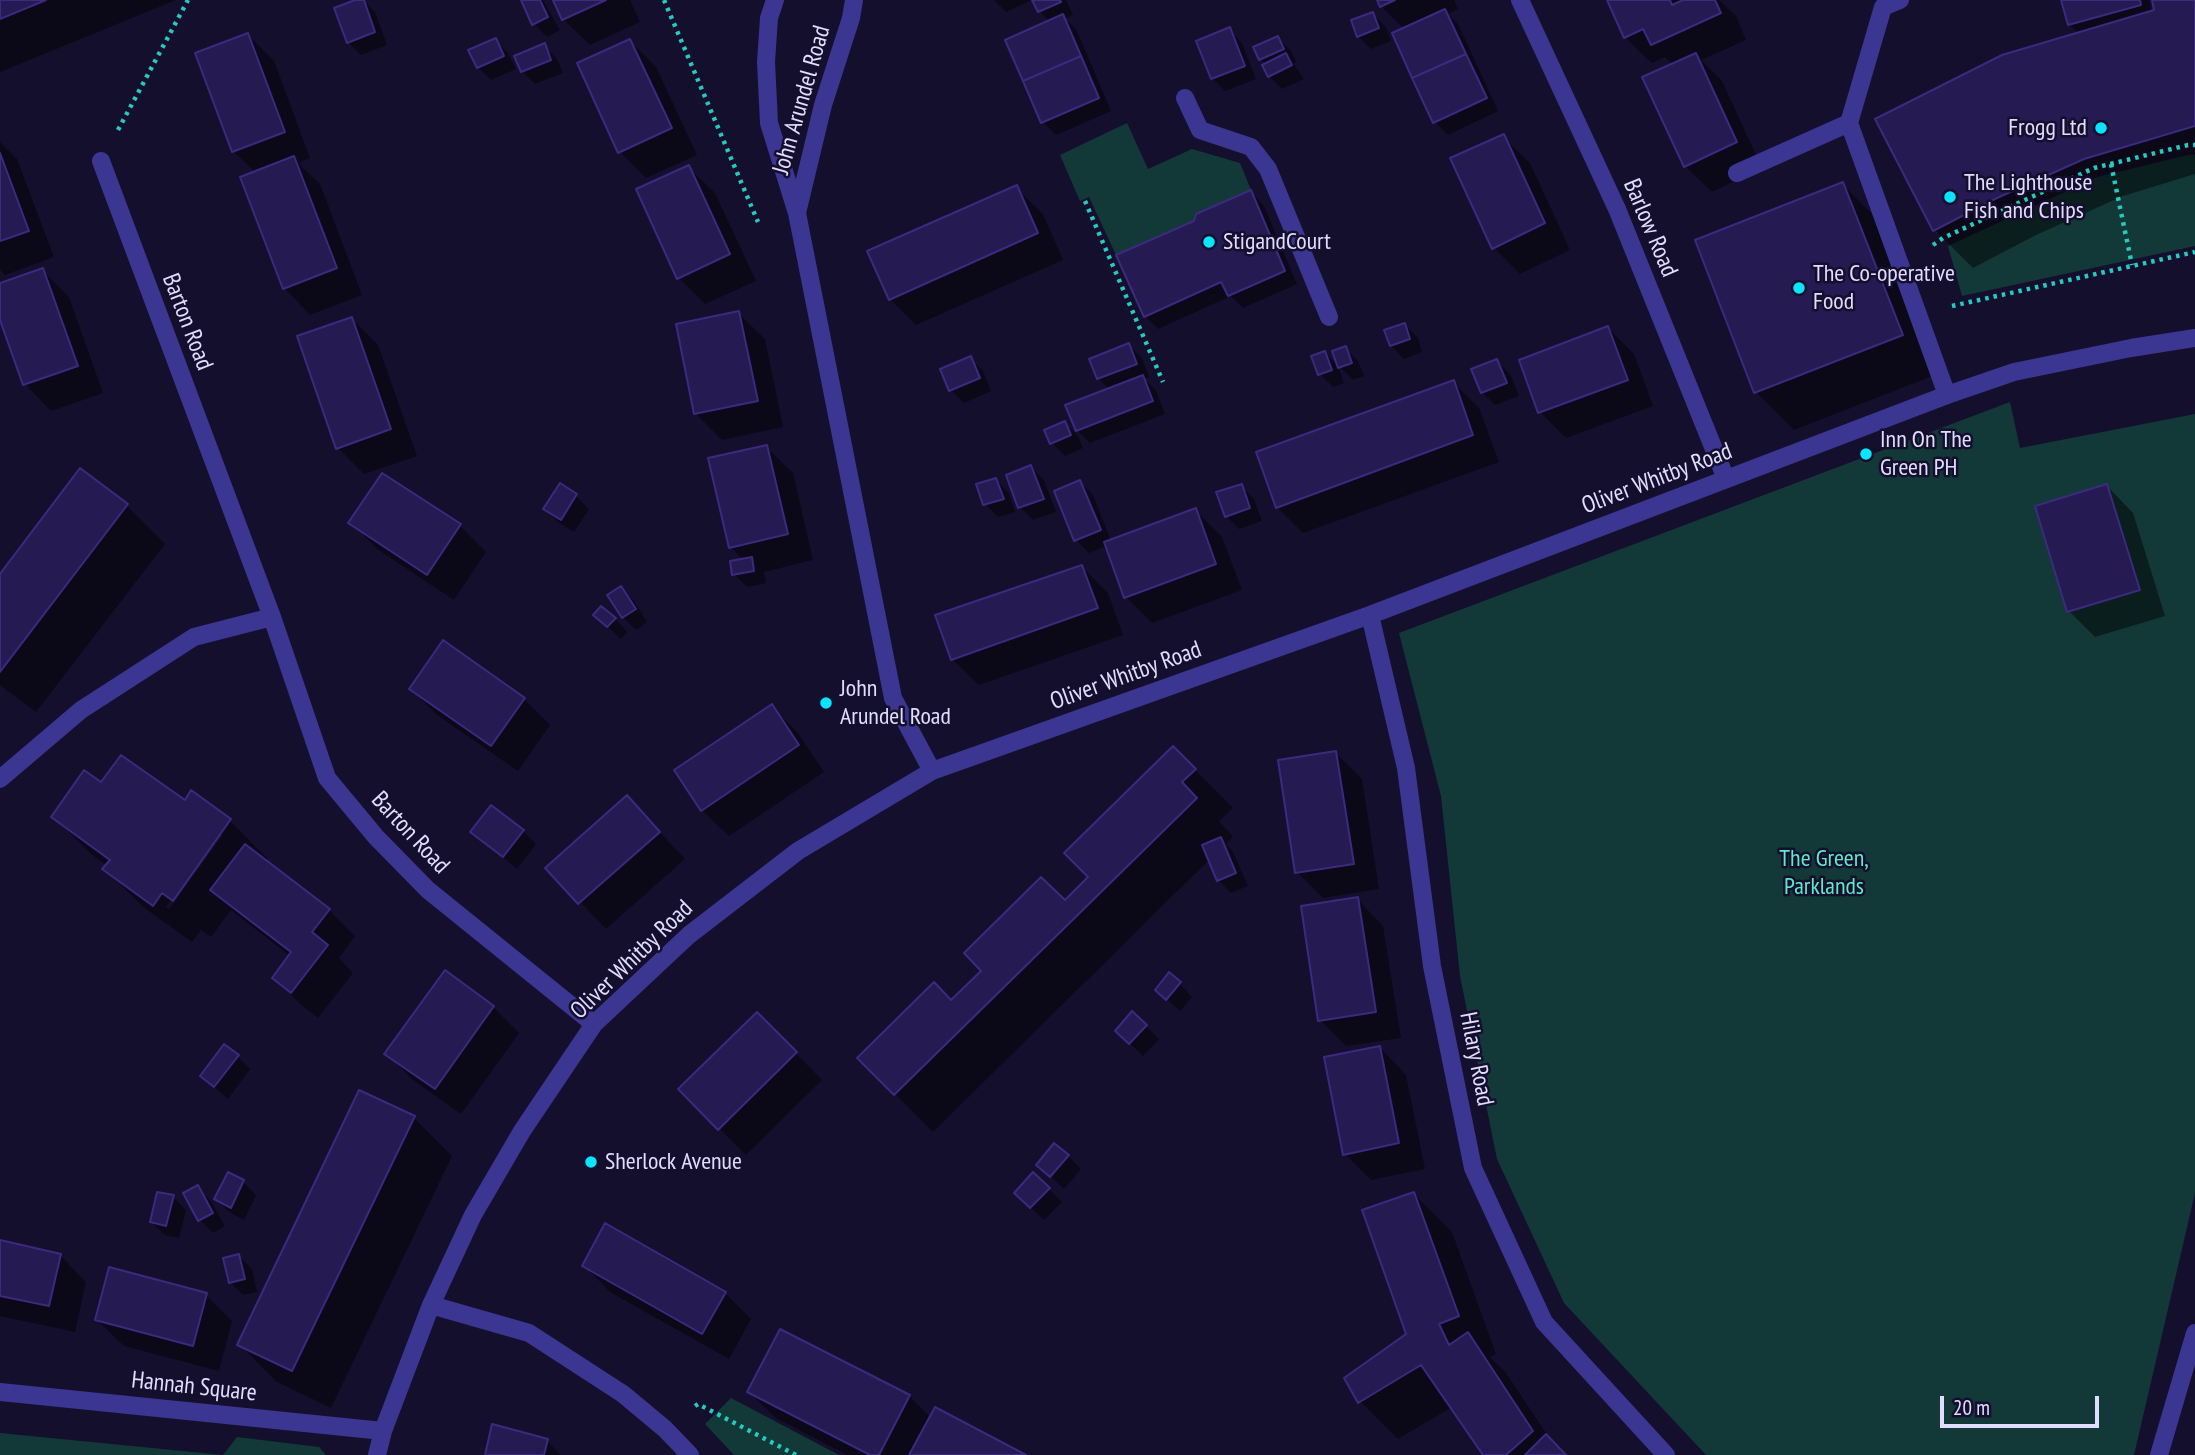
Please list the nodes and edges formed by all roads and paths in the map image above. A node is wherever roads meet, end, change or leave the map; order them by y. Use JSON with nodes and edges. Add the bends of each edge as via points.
{"nodes":[{"id":1,"x":188,"y":0,"type":"edge"},
{"id":2,"x":664,"y":0,"type":"edge"},
{"id":3,"x":775,"y":0,"type":"edge"},
{"id":4,"x":854,"y":0,"type":"edge"},
{"id":5,"x":1520,"y":0,"type":"edge"},
{"id":6,"x":1900,"y":0,"type":"edge"},
{"id":7,"x":1881,"y":4,"type":"edge"},
{"id":8,"x":1185,"y":98,"type":"dead end"},
{"id":9,"x":1849,"y":124,"type":"junction"},
{"id":10,"x":2195,"y":145,"type":"edge"},
{"id":11,"x":101,"y":161,"type":"joint"},
{"id":12,"x":2111,"y":164,"type":"junction"},
{"id":13,"x":1737,"y":173,"type":"dead end"},
{"id":14,"x":1085,"y":201,"type":"dead end"},
{"id":15,"x":797,"y":213,"type":"junction"},
{"id":16,"x":759,"y":224,"type":"dead end"},
{"id":17,"x":2195,"y":252,"type":"edge"},
{"id":18,"x":2132,"y":265,"type":"junction"},
{"id":19,"x":1902,"y":269,"type":"junction"},
{"id":20,"x":1917,"y":314,"type":"junction"},
{"id":21,"x":1329,"y":317,"type":"dead end"},
{"id":22,"x":2195,"y":338,"type":"edge"},
{"id":23,"x":1163,"y":382,"type":"dead end"},
{"id":24,"x":1947,"y":395,"type":"junction"},
{"id":25,"x":1726,"y":479,"type":"junction"},
{"id":26,"x":1370,"y":615,"type":"junction"},
{"id":27,"x":272,"y":617,"type":"junction"},
{"id":28,"x":932,"y":771,"type":"junction"},
{"id":29,"x":0,"y":779,"type":"edge"},
{"id":30,"x":594,"y":1024,"type":"junction"},
{"id":31,"x":431,"y":1305,"type":"junction"},
{"id":32,"x":2195,"y":1333,"type":"edge"},
{"id":33,"x":0,"y":1392,"type":"edge"},
{"id":34,"x":666,"y":1429,"type":"junction"},
{"id":35,"x":383,"y":1431,"type":"junction"},
{"id":36,"x":377,"y":1455,"type":"edge"},
{"id":37,"x":690,"y":1455,"type":"edge"},
{"id":38,"x":796,"y":1455,"type":"edge"},
{"id":39,"x":1666,"y":1455,"type":"edge"},
{"id":40,"x":2159,"y":1455,"type":"edge"}],
"edges":[{"from":1,"to":11,"type":"path"},
{"from":2,"to":16,"type":"path"},
{"from":3,"to":15,"type":"street","name":"John Arundel Road","via":[[766,62],[769,122]]},
{"from":4,"to":15,"type":"street","name":"John Arundel Road"},
{"from":5,"to":25,"type":"street","name":"Barlow Road","via":[[1617,209]]},
{"from":6,"to":7,"type":"street"},
{"from":7,"to":9,"type":"street"},
{"from":8,"to":21,"type":"street","via":[[1200,130],[1251,147],[1268,169]]},
{"from":9,"to":13,"type":"street"},
{"from":9,"to":19,"type":"street"},
{"from":10,"to":12,"type":"path"},
{"from":11,"to":27,"type":"street","name":"Barton Road"},
{"from":12,"to":18,"type":"path"},
{"from":12,"to":19,"type":"path","via":[[1943,238]]},
{"from":14,"to":23,"type":"path"},
{"from":15,"to":28,"type":"street","name":"John Arundel Road","via":[[893,698]]},
{"from":17,"to":18,"type":"path"},
{"from":18,"to":20,"type":"path"},
{"from":19,"to":20,"type":"street"},
{"from":20,"to":24,"type":"street"},
{"from":22,"to":24,"type":"street","name":"Oliver Whitby Road","via":[[2014,372]]},
{"from":24,"to":25,"type":"street","name":"Oliver Whitby Road"},
{"from":25,"to":26,"type":"street","name":"Oliver Whitby Road"},
{"from":26,"to":28,"type":"street","name":"Oliver Whitby Road"},
{"from":26,"to":39,"type":"street","name":"Hilary Road","via":[[1406,768],[1432,966],[1473,1168],[1544,1322]]},
{"from":27,"to":29,"type":"street","via":[[194,637],[81,710]]},
{"from":27,"to":30,"type":"street","name":"Barton Road","via":[[327,778],[428,890]]},
{"from":28,"to":30,"type":"street","name":"Oliver Whitby Road","via":[[797,851],[689,934]]},
{"from":30,"to":31,"type":"street","name":"Oliver Whitby Road","via":[[472,1215]]},
{"from":31,"to":34,"type":"street","via":[[529,1333],[623,1394]]},
{"from":31,"to":35,"type":"street","name":"Oliver Whitby Road"},
{"from":32,"to":40,"type":"street"},
{"from":33,"to":35,"type":"street","name":"Hannah Square"},
{"from":34,"to":37,"type":"street"},
{"from":34,"to":38,"type":"path","via":[[698,1404]]},
{"from":35,"to":36,"type":"street","name":"Oliver Whitby Road"}]}
